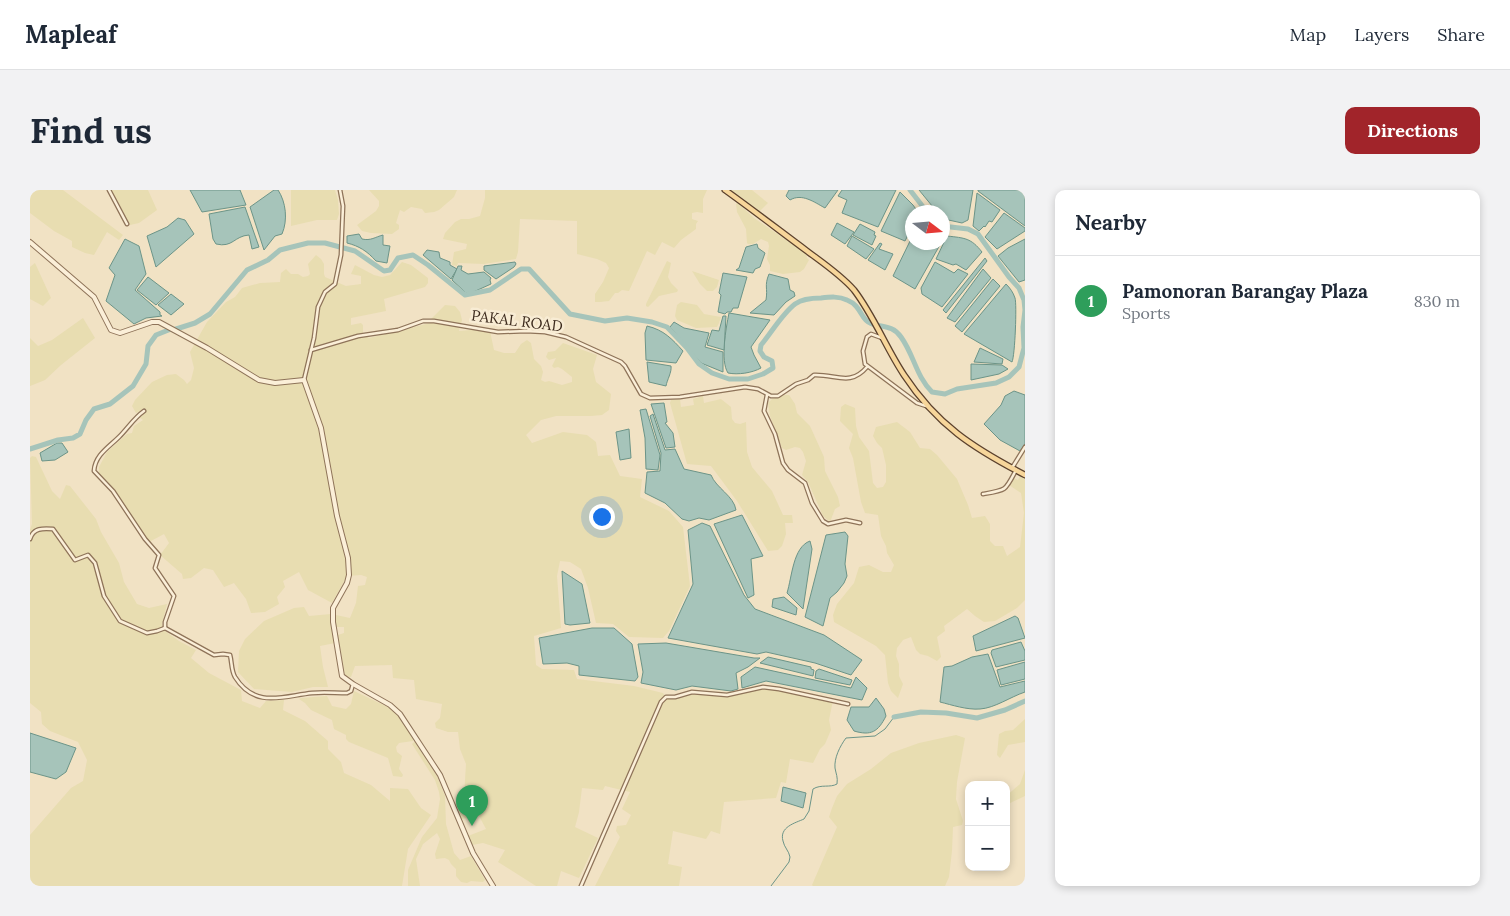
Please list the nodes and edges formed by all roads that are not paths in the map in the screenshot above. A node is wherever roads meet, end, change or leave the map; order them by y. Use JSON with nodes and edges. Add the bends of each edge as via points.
{"nodes":[{"id":1,"x":109,"y":190,"type":"edge"},
{"id":2,"x":340,"y":190,"type":"edge"},
{"id":3,"x":725,"y":190,"type":"edge"},
{"id":4,"x":127,"y":224,"type":"dead end"},
{"id":5,"x":30,"y":242,"type":"edge"},
{"id":6,"x":884,"y":339,"type":"junction"},
{"id":7,"x":311,"y":350,"type":"junction"},
{"id":8,"x":867,"y":367,"type":"junction"},
{"id":9,"x":304,"y":380,"type":"junction"},
{"id":10,"x":767,"y":395,"type":"junction"},
{"id":11,"x":926,"y":406,"type":"junction"},
{"id":12,"x":144,"y":411,"type":"dead end"},
{"id":13,"x":1025,"y":446,"type":"edge"},
{"id":14,"x":1014,"y":469,"type":"junction"},
{"id":15,"x":1025,"y":475,"type":"edge"},
{"id":16,"x":983,"y":494,"type":"dead end"},
{"id":17,"x":860,"y":523,"type":"dead end"},
{"id":18,"x":30,"y":539,"type":"edge"},
{"id":19,"x":165,"y":628,"type":"junction"},
{"id":20,"x":353,"y":684,"type":"junction"},
{"id":21,"x":848,"y":704,"type":"dead end"},
{"id":22,"x":493,"y":886,"type":"edge"},
{"id":23,"x":581,"y":886,"type":"edge"}],
"edges":[{"from":1,"to":4,"type":"street"},
{"from":2,"to":7,"type":"street","via":[[343,206],[341,255],[335,284],[318,306]]},
{"from":3,"to":6,"type":"main road","via":[[842,278],[854,290]]},
{"from":5,"to":9,"type":"street","via":[[94,298],[111,330],[120,333],[155,321],[259,380],[274,383]]},
{"from":6,"to":8,"type":"street","via":[[871,334],[865,339],[863,355]]},
{"from":6,"to":11,"type":"main road"},
{"from":7,"to":9,"type":"street"},
{"from":7,"to":10,"type":"street","name":"PAKAL ROAD","via":[[434,320],[498,332],[544,332],[566,337],[621,362],[646,397],[680,397],[745,387],[758,389]]},
{"from":8,"to":10,"type":"street","via":[[858,376],[850,378],[814,374],[782,395]]},
{"from":8,"to":11,"type":"street"},
{"from":9,"to":20,"type":"street","via":[[321,428],[336,516],[348,558],[349,575],[334,604],[333,622],[342,676]]},
{"from":10,"to":17,"type":"street","via":[[764,411],[783,463],[805,483],[818,515],[828,524],[846,520]]},
{"from":11,"to":14,"type":"main road","via":[[962,438]]},
{"from":12,"to":19,"type":"street","via":[[103,451],[94,471],[113,491],[159,555],[155,568],[174,596]]},
{"from":13,"to":14,"type":"street"},
{"from":14,"to":15,"type":"main road"},
{"from":14,"to":16,"type":"street","via":[[1005,489]]},
{"from":18,"to":19,"type":"street","via":[[35,531],[53,528],[75,560],[88,555],[95,563],[104,596],[120,621],[147,633]]},
{"from":19,"to":20,"type":"street","via":[[214,655],[230,655],[236,678],[254,695],[263,698],[272,700],[327,692],[347,693]]},
{"from":20,"to":22,"type":"street","via":[[390,705],[411,729],[440,775],[473,853]]},
{"from":21,"to":23,"type":"street","via":[[771,687],[727,696],[696,692],[664,698]]}]}
